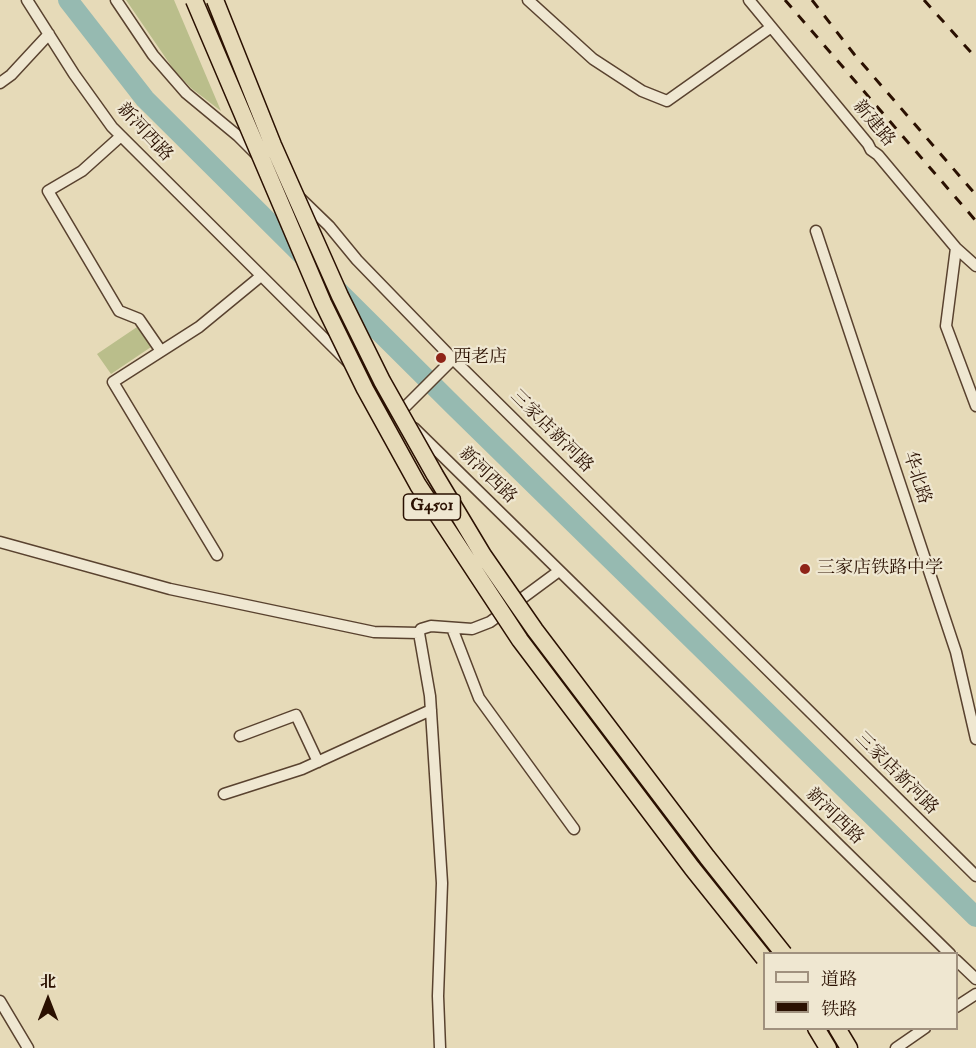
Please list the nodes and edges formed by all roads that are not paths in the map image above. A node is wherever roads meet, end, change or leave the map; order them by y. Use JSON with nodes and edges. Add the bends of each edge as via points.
{"nodes":[{"id":1,"x":27,"y":0,"type":"edge"},
{"id":2,"x":116,"y":0,"type":"edge"},
{"id":3,"x":194,"y":0,"type":"edge"},
{"id":4,"x":215,"y":0,"type":"edge"},
{"id":5,"x":528,"y":0,"type":"edge"},
{"id":6,"x":749,"y":0,"type":"edge"},
{"id":7,"x":770,"y":28,"type":"junction"},
{"id":8,"x":49,"y":34,"type":"junction"},
{"id":9,"x":0,"y":83,"type":"edge"},
{"id":10,"x":121,"y":136,"type":"junction"},
{"id":11,"x":816,"y":231,"type":"dead end"},
{"id":12,"x":956,"y":248,"type":"junction"},
{"id":13,"x":976,"y":266,"type":"edge"},
{"id":14,"x":261,"y":276,"type":"junction"},
{"id":15,"x":161,"y":351,"type":"junction"},
{"id":16,"x":453,"y":359,"type":"junction"},
{"id":17,"x":976,"y":406,"type":"edge"},
{"id":18,"x":399,"y":413,"type":"junction"},
{"id":19,"x":0,"y":542,"type":"edge"},
{"id":20,"x":217,"y":555,"type":"dead end"},
{"id":21,"x":559,"y":571,"type":"junction"},
{"id":22,"x":452,"y":627,"type":"junction"},
{"id":23,"x":419,"y":633,"type":"junction"},
{"id":24,"x":431,"y":710,"type":"junction"},
{"id":25,"x":240,"y":736,"type":"dead end"},
{"id":26,"x":976,"y":739,"type":"edge"},
{"id":27,"x":318,"y":762,"type":"junction"},
{"id":28,"x":224,"y":794,"type":"dead end"},
{"id":29,"x":574,"y":829,"type":"dead end"},
{"id":30,"x":976,"y":876,"type":"edge"},
{"id":31,"x":782,"y":952,"type":"edge"},
{"id":32,"x":948,"y":952,"type":"edge"},
{"id":33,"x":763,"y":956,"type":"edge"},
{"id":34,"x":958,"y":961,"type":"edge"},
{"id":35,"x":976,"y":980,"type":"edge"},
{"id":36,"x":976,"y":994,"type":"edge"},
{"id":37,"x":0,"y":1001,"type":"edge"},
{"id":38,"x":958,"y":1006,"type":"edge"},
{"id":39,"x":817,"y":1030,"type":"edge"},
{"id":40,"x":838,"y":1030,"type":"edge"},
{"id":41,"x":923,"y":1030,"type":"edge"},
{"id":42,"x":28,"y":1048,"type":"edge"},
{"id":43,"x":440,"y":1048,"type":"edge"},
{"id":44,"x":828,"y":1048,"type":"edge"},
{"id":45,"x":849,"y":1048,"type":"edge"},
{"id":46,"x":896,"y":1048,"type":"edge"}],
"edges":[{"from":1,"to":8,"type":"street","name":"新河西路"},
{"from":2,"to":16,"type":"street","name":"三家店新河路","via":[[153,55],[186,93],[237,136],[329,226]]},
{"from":3,"to":33,"type":"highway","number":"G4501","bridge":true,"via":[[323,303],[364,389],[418,485],[520,640]]},
{"from":4,"to":31,"type":"highway","number":"G4501","bridge":true,"via":[[340,296],[435,475],[534,630]]},
{"from":5,"to":7,"type":"street","via":[[593,59],[642,91],[667,101]]},
{"from":6,"to":7,"type":"street","name":"新建路"},
{"from":7,"to":12,"type":"street","name":"新建路"},
{"from":8,"to":9,"type":"street"},
{"from":8,"to":10,"type":"street","name":"新河西路"},
{"from":10,"to":14,"type":"street","name":"新河西路"},
{"from":10,"to":15,"type":"street","via":[[82,171],[48,191],[119,310],[139,319]]},
{"from":11,"to":26,"type":"street","name":"华北路","via":[[956,652]]},
{"from":12,"to":13,"type":"street","name":"新建路"},
{"from":12,"to":17,"type":"street","via":[[946,326]]},
{"from":14,"to":15,"type":"street","via":[[199,327]]},
{"from":14,"to":18,"type":"street","name":"新河西路"},
{"from":15,"to":20,"type":"street","via":[[114,382]]},
{"from":16,"to":18,"type":"street"},
{"from":16,"to":30,"type":"street","name":"三家店新河路"},
{"from":18,"to":21,"type":"street","name":"新河西路"},
{"from":19,"to":23,"type":"street","via":[[170,589],[374,632]]},
{"from":21,"to":22,"type":"street","via":[[490,622],[472,629]]},
{"from":21,"to":32,"type":"street","name":"新河西路"},
{"from":22,"to":23,"type":"street","via":[[431,626]]},
{"from":22,"to":29,"type":"street","via":[[479,698]]},
{"from":23,"to":24,"type":"street"},
{"from":24,"to":27,"type":"street"},
{"from":24,"to":43,"type":"street","via":[[442,883]]},
{"from":25,"to":27,"type":"street","via":[[296,715]]},
{"from":27,"to":28,"type":"street"},
{"from":34,"to":35,"type":"street"},
{"from":36,"to":38,"type":"street"},
{"from":37,"to":42,"type":"street"},
{"from":39,"to":44,"type":"highway"},
{"from":40,"to":45,"type":"highway"},
{"from":41,"to":46,"type":"street"}]}
